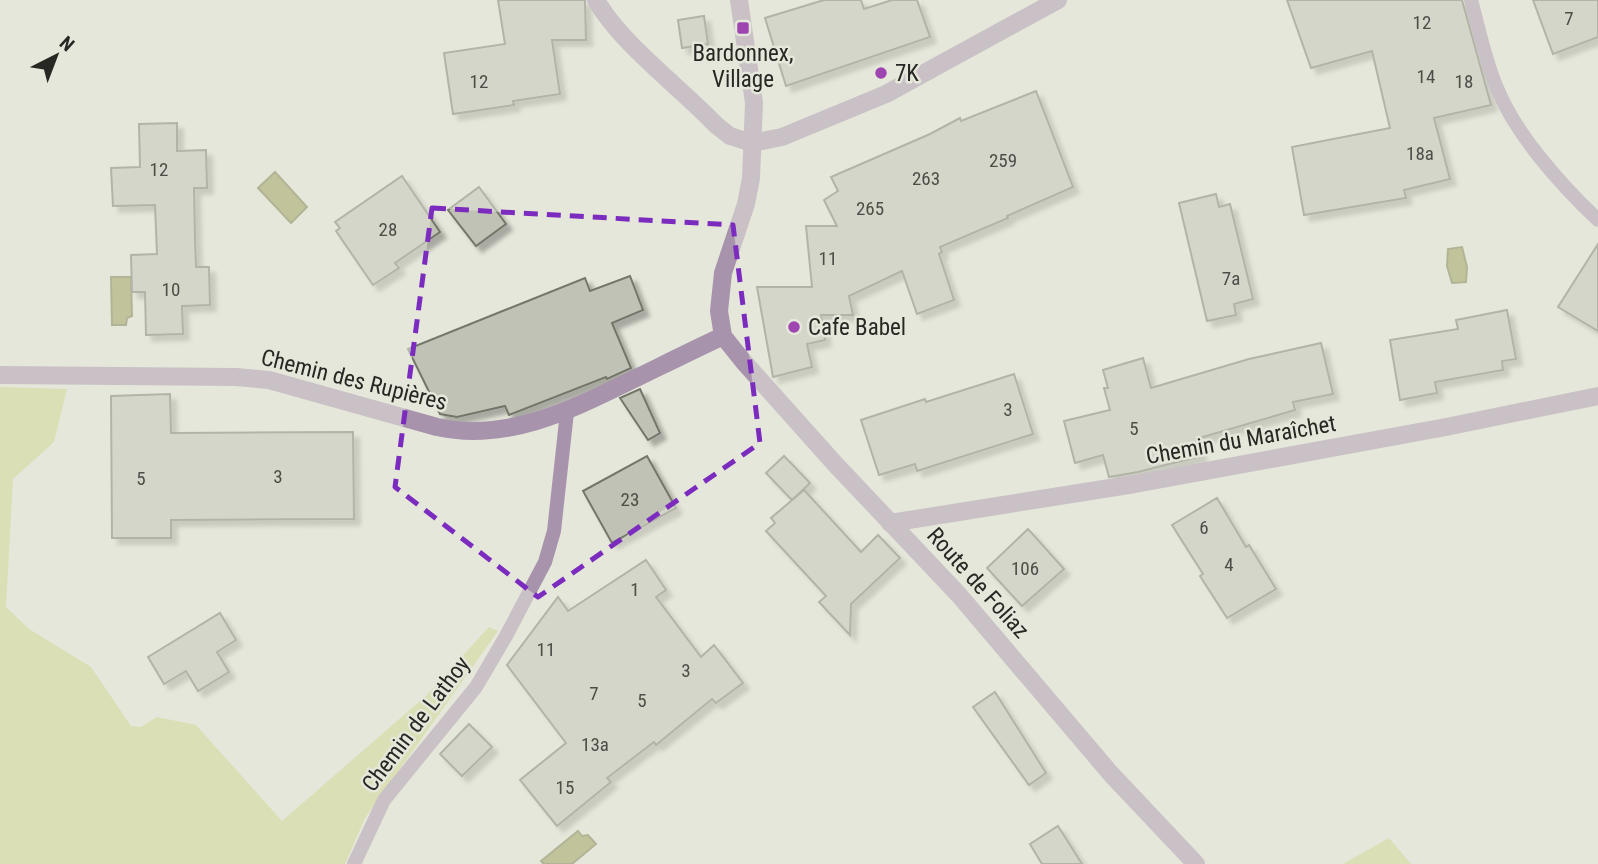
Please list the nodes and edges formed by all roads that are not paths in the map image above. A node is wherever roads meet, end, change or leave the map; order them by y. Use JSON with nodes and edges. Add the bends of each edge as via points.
{"nodes":[{"id":1,"x":596,"y":0,"type":"edge"},
{"id":2,"x":739,"y":0,"type":"edge"},
{"id":3,"x":1058,"y":0,"type":"edge"},
{"id":4,"x":1476,"y":2,"type":"edge"},
{"id":5,"x":752,"y":143,"type":"junction"},
{"id":6,"x":1598,"y":220,"type":"edge"},
{"id":7,"x":723,"y":336,"type":"junction"},
{"id":8,"x":0,"y":375,"type":"edge"},
{"id":9,"x":1598,"y":396,"type":"edge"},
{"id":10,"x":567,"y":412,"type":"junction"},
{"id":11,"x":890,"y":523,"type":"junction"},
{"id":12,"x":354,"y":864,"type":"edge"},
{"id":13,"x":1196,"y":864,"type":"edge"}],
"edges":[{"from":1,"to":5,"type":"street","via":[[622,35],[716,125],[730,136]]},
{"from":2,"to":5,"type":"street","via":[[754,103]]},
{"from":3,"to":5,"type":"street","via":[[886,94],[782,137]]},
{"from":4,"to":6,"type":"lane","via":[[1496,87],[1509,112],[1544,160]]},
{"from":5,"to":7,"type":"street","via":[[746,204],[719,293]]},
{"from":7,"to":10,"type":"street","name":"Chemin des Rupières"},
{"from":7,"to":11,"type":"street","name":"Route de Foliaz"},
{"from":8,"to":10,"type":"street","name":"Chemin des Rupières","via":[[269,380],[459,432],[508,429]]},
{"from":9,"to":11,"type":"street","name":"Chemin du Maraîchet","via":[[1135,484]]},
{"from":10,"to":12,"type":"lane","name":"Chemin de Lathoy","via":[[554,531],[545,562],[476,687],[384,800]]},
{"from":11,"to":13,"type":"street","name":"Route de Foliaz"}]}
